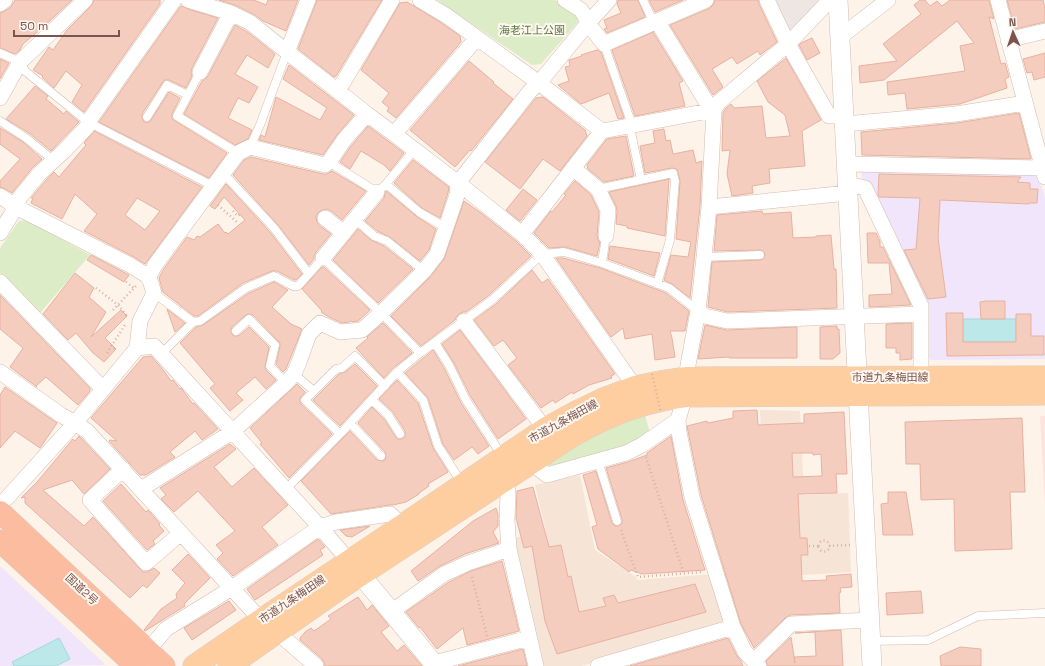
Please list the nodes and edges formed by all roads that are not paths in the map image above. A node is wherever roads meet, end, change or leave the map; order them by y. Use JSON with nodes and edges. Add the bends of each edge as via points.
{"nodes":[{"id":1,"x":5,"y":0,"type":"edge"},
{"id":2,"x":85,"y":0,"type":"edge"},
{"id":3,"x":174,"y":0,"type":"edge"},
{"id":4,"x":188,"y":0,"type":"edge"},
{"id":5,"x":308,"y":0,"type":"edge"},
{"id":6,"x":392,"y":0,"type":"edge"},
{"id":7,"x":420,"y":0,"type":"edge"},
{"id":8,"x":565,"y":0,"type":"edge"},
{"id":9,"x":610,"y":0,"type":"edge"},
{"id":10,"x":643,"y":0,"type":"edge"},
{"id":11,"x":706,"y":0,"type":"edge"},
{"id":12,"x":767,"y":0,"type":"edge"},
{"id":13,"x":830,"y":0,"type":"edge"},
{"id":14,"x":838,"y":0,"type":"edge"},
{"id":15,"x":888,"y":0,"type":"edge"},
{"id":16,"x":998,"y":0,"type":"edge"},
{"id":17,"x":0,"y":4,"type":"edge"},
{"id":18,"x":231,"y":13,"type":"junction"},
{"id":19,"x":657,"y":21,"type":"junction"},
{"id":20,"x":589,"y":22,"type":"junction"},
{"id":21,"x":1045,"y":31,"type":"edge"},
{"id":22,"x":840,"y":37,"type":"junction"},
{"id":23,"x":477,"y":38,"type":"junction"},
{"id":24,"x":1008,"y":40,"type":"junction"},
{"id":25,"x":604,"y":44,"type":"junction"},
{"id":26,"x":788,"y":44,"type":"junction"},
{"id":27,"x":287,"y":52,"type":"junction"},
{"id":28,"x":0,"y":53,"type":"edge"},
{"id":29,"x":20,"y":62,"type":"junction"},
{"id":30,"x":200,"y":72,"type":"joint"},
{"id":31,"x":540,"y":84,"type":"junction"},
{"id":32,"x":338,"y":90,"type":"junction"},
{"id":33,"x":188,"y":95,"type":"junction"},
{"id":34,"x":0,"y":98,"type":"edge"},
{"id":35,"x":1025,"y":103,"type":"junction"},
{"id":36,"x":714,"y":110,"type":"junction"},
{"id":37,"x":366,"y":114,"type":"junction"},
{"id":38,"x":147,"y":117,"type":"dead end"},
{"id":39,"x":844,"y":120,"type":"junction"},
{"id":40,"x":0,"y":121,"type":"edge"},
{"id":41,"x":88,"y":122,"type":"junction"},
{"id":42,"x":632,"y":125,"type":"junction"},
{"id":43,"x":602,"y":131,"type":"junction"},
{"id":44,"x":394,"y":134,"type":"junction"},
{"id":45,"x":244,"y":150,"type":"junction"},
{"id":46,"x":414,"y":150,"type":"junction"},
{"id":47,"x":53,"y":160,"type":"junction"},
{"id":48,"x":329,"y":162,"type":"junction"},
{"id":49,"x":847,"y":164,"type":"junction"},
{"id":50,"x":573,"y":168,"type":"junction"},
{"id":51,"x":223,"y":173,"type":"junction"},
{"id":52,"x":1044,"y":173,"type":"edge"},
{"id":53,"x":641,"y":180,"type":"junction"},
{"id":54,"x":458,"y":183,"type":"junction"},
{"id":55,"x":213,"y":186,"type":"junction"},
{"id":56,"x":382,"y":188,"type":"junction"},
{"id":57,"x":598,"y":189,"type":"junction"},
{"id":58,"x":848,"y":189,"type":"junction"},
{"id":59,"x":0,"y":196,"type":"edge"},
{"id":60,"x":16,"y":207,"type":"junction"},
{"id":61,"x":709,"y":207,"type":"junction"},
{"id":62,"x":325,"y":218,"type":"dead end"},
{"id":63,"x":355,"y":219,"type":"junction"},
{"id":64,"x":446,"y":228,"type":"junction"},
{"id":65,"x":0,"y":233,"type":"edge"},
{"id":66,"x":344,"y":233,"type":"junction"},
{"id":67,"x":522,"y":234,"type":"junction"},
{"id":68,"x":606,"y":236,"type":"joint"},
{"id":69,"x":542,"y":254,"type":"junction"},
{"id":70,"x":760,"y":255,"type":"dead end"},
{"id":71,"x":704,"y":257,"type":"junction"},
{"id":72,"x":323,"y":258,"type":"junction"},
{"id":73,"x":602,"y":263,"type":"junction"},
{"id":74,"x":424,"y":271,"type":"junction"},
{"id":75,"x":309,"y":274,"type":"junction"},
{"id":76,"x":144,"y":279,"type":"junction"},
{"id":77,"x":0,"y":282,"type":"edge"},
{"id":78,"x":657,"y":284,"type":"junction"},
{"id":79,"x":154,"y":293,"type":"junction"},
{"id":80,"x":698,"y":311,"type":"junction"},
{"id":81,"x":381,"y":313,"type":"junction"},
{"id":82,"x":921,"y":314,"type":"junction"},
{"id":83,"x":855,"y":316,"type":"junction"},
{"id":84,"x":464,"y":321,"type":"junction"},
{"id":85,"x":193,"y":322,"type":"junction"},
{"id":86,"x":236,"y":331,"type":"dead end"},
{"id":87,"x":434,"y":343,"type":"junction"},
{"id":88,"x":137,"y":348,"type":"junction"},
{"id":89,"x":168,"y":348,"type":"dead end"},
{"id":90,"x":420,"y":353,"type":"junction"},
{"id":91,"x":921,"y":367,"type":"dead end"},
{"id":92,"x":0,"y":372,"type":"edge"},
{"id":93,"x":397,"y":372,"type":"junction"},
{"id":94,"x":1045,"y":376,"type":"edge"},
{"id":95,"x":290,"y":378,"type":"junction"},
{"id":96,"x":385,"y":386,"type":"junction"},
{"id":97,"x":858,"y":386,"type":"junction"},
{"id":98,"x":686,"y":387,"type":"junction"},
{"id":99,"x":635,"y":388,"type":"junction"},
{"id":100,"x":103,"y":389,"type":"junction"},
{"id":101,"x":314,"y":390,"type":"junction"},
{"id":102,"x":1045,"y":394,"type":"edge"},
{"id":103,"x":372,"y":400,"type":"junction"},
{"id":104,"x":1045,"y":405,"type":"edge"},
{"id":105,"x":678,"y":420,"type":"junction"},
{"id":106,"x":75,"y":423,"type":"junction"},
{"id":107,"x":350,"y":423,"type":"junction"},
{"id":108,"x":545,"y":430,"type":"junction"},
{"id":109,"x":232,"y":432,"type":"junction"},
{"id":110,"x":340,"y":434,"type":"junction"},
{"id":111,"x":400,"y":434,"type":"dead end"},
{"id":112,"x":497,"y":448,"type":"dead end"},
{"id":113,"x":381,"y":456,"type":"dead end"},
{"id":114,"x":598,"y":461,"type":"junction"},
{"id":115,"x":532,"y":462,"type":"junction"},
{"id":116,"x":123,"y":469,"type":"junction"},
{"id":117,"x":456,"y":474,"type":"dead end"},
{"id":118,"x":506,"y":479,"type":"junction"},
{"id":119,"x":141,"y":489,"type":"junction"},
{"id":120,"x":285,"y":490,"type":"junction"},
{"id":121,"x":3,"y":505,"type":"edge"},
{"id":122,"x":617,"y":520,"type":"road end"},
{"id":123,"x":402,"y":526,"type":"junction"},
{"id":124,"x":320,"y":527,"type":"junction"},
{"id":125,"x":181,"y":533,"type":"junction"},
{"id":126,"x":0,"y":541,"type":"edge"},
{"id":127,"x":509,"y":549,"type":"junction"},
{"id":128,"x":355,"y":568,"type":"junction"},
{"id":129,"x":232,"y":588,"type":"junction"},
{"id":130,"x":391,"y":612,"type":"junction"},
{"id":131,"x":1045,"y":613,"type":"edge"},
{"id":132,"x":870,"y":620,"type":"junction"},
{"id":133,"x":269,"y":626,"type":"junction"},
{"id":134,"x":734,"y":627,"type":"junction"},
{"id":135,"x":529,"y":638,"type":"junction"},
{"id":136,"x":871,"y":641,"type":"junction"},
{"id":137,"x":142,"y":658,"type":"edge"},
{"id":138,"x":756,"y":663,"type":"edge"},
{"id":139,"x":435,"y":665,"type":"edge"},
{"id":140,"x":164,"y":666,"type":"edge"},
{"id":141,"x":194,"y":666,"type":"edge"},
{"id":142,"x":229,"y":666,"type":"edge"},
{"id":143,"x":316,"y":666,"type":"edge"},
{"id":144,"x":536,"y":666,"type":"edge"},
{"id":145,"x":598,"y":666,"type":"edge"},
{"id":146,"x":872,"y":666,"type":"edge"}],
"edges":[{"from":1,"to":17,"type":"street"},
{"from":2,"to":29,"type":"street"},
{"from":3,"to":41,"type":"street"},
{"from":4,"to":18,"type":"street"},
{"from":5,"to":27,"type":"street"},
{"from":6,"to":32,"type":"street"},
{"from":7,"to":23,"type":"street"},
{"from":8,"to":20,"type":"street","via":[[581,10]]},
{"from":9,"to":20,"type":"street"},
{"from":10,"to":19,"type":"lane","via":[[652,19]]},
{"from":11,"to":19,"type":"street"},
{"from":12,"to":26,"type":"street"},
{"from":13,"to":26,"type":"street"},
{"from":14,"to":22,"type":"street"},
{"from":15,"to":22,"type":"street"},
{"from":16,"to":24,"type":"street"},
{"from":18,"to":27,"type":"street","via":[[252,23]]},
{"from":18,"to":30,"type":"street"},
{"from":19,"to":25,"type":"street"},
{"from":19,"to":36,"type":"street","via":[[707,103]]},
{"from":20,"to":25,"type":"street"},
{"from":20,"to":31,"type":"street"},
{"from":21,"to":24,"type":"street"},
{"from":22,"to":39,"type":"street"},
{"from":23,"to":31,"type":"street"},
{"from":23,"to":44,"type":"street"},
{"from":24,"to":35,"type":"street"},
{"from":25,"to":42,"type":"lane"},
{"from":26,"to":36,"type":"street","via":[[718,102]]},
{"from":26,"to":39,"type":"street","via":[[829,116]]},
{"from":27,"to":32,"type":"street"},
{"from":27,"to":45,"type":"lane","via":[[260,125]]},
{"from":28,"to":29,"type":"lane"},
{"from":29,"to":34,"type":"street"},
{"from":29,"to":41,"type":"lane","via":[[25,71]]},
{"from":30,"to":33,"type":"lane"},
{"from":31,"to":43,"type":"street"},
{"from":31,"to":54,"type":"street","via":[[530,91]]},
{"from":32,"to":37,"type":"street"},
{"from":33,"to":38,"type":"lane","via":[[167,85]]},
{"from":33,"to":45,"type":"lane","via":[[177,116]]},
{"from":35,"to":39,"type":"street","via":[[956,114]]},
{"from":35,"to":52,"type":"street"},
{"from":36,"to":42,"type":"street"},
{"from":36,"to":61,"type":"street"},
{"from":37,"to":44,"type":"street"},
{"from":37,"to":48,"type":"street"},
{"from":39,"to":49,"type":"street"},
{"from":40,"to":47,"type":"lane"},
{"from":41,"to":47,"type":"street"},
{"from":41,"to":55,"type":"lane"},
{"from":42,"to":43,"type":"street"},
{"from":42,"to":53,"type":"lane","via":[[631,132]]},
{"from":43,"to":50,"type":"street"},
{"from":44,"to":46,"type":"street"},
{"from":45,"to":48,"type":"street","via":[[325,165]]},
{"from":45,"to":51,"type":"street"},
{"from":46,"to":54,"type":"street"},
{"from":46,"to":56,"type":"lane"},
{"from":47,"to":60,"type":"street","via":[[20,197]]},
{"from":48,"to":56,"type":"lane"},
{"from":49,"to":52,"type":"street"},
{"from":49,"to":58,"type":"street"},
{"from":50,"to":57,"type":"street"},
{"from":50,"to":67,"type":"street"},
{"from":51,"to":55,"type":"street"},
{"from":51,"to":75,"type":"lane","via":[[274,228]]},
{"from":53,"to":57,"type":"lane"},
{"from":53,"to":78,"type":"lane","via":[[673,173],[675,181],[670,240]]},
{"from":54,"to":64,"type":"street","via":[[457,195]]},
{"from":54,"to":67,"type":"street"},
{"from":55,"to":76,"type":"street"},
{"from":56,"to":63,"type":"street"},
{"from":56,"to":64,"type":"lane"},
{"from":57,"to":68,"type":"street","via":[[608,210]]},
{"from":58,"to":61,"type":"street"},
{"from":58,"to":82,"type":"street","via":[[865,188],[921,306]]},
{"from":58,"to":83,"type":"street"},
{"from":59,"to":60,"type":"street"},
{"from":60,"to":65,"type":"street"},
{"from":60,"to":76,"type":"street","via":[[130,265]]},
{"from":61,"to":71,"type":"street"},
{"from":62,"to":66,"type":"street"},
{"from":63,"to":66,"type":"street"},
{"from":63,"to":74,"type":"lane","via":[[374,236],[387,241]]},
{"from":64,"to":74,"type":"street","via":[[437,254]]},
{"from":66,"to":72,"type":"street"},
{"from":67,"to":69,"type":"street"},
{"from":68,"to":73,"type":"lane"},
{"from":69,"to":73,"type":"lane","via":[[564,252]]},
{"from":69,"to":84,"type":"lane","via":[[492,300]]},
{"from":69,"to":99,"type":"street"},
{"from":70,"to":71,"type":"lane"},
{"from":71,"to":80,"type":"street"},
{"from":72,"to":75,"type":"lane"},
{"from":72,"to":81,"type":"lane"},
{"from":73,"to":78,"type":"lane"},
{"from":74,"to":81,"type":"street"},
{"from":75,"to":85,"type":"lane","via":[[298,286],[274,276],[246,288],[200,321]]},
{"from":76,"to":79,"type":"street"},
{"from":77,"to":100,"type":"street"},
{"from":78,"to":80,"type":"lane","via":[[669,288]]},
{"from":79,"to":85,"type":"lane"},
{"from":79,"to":88,"type":"street","via":[[140,321]]},
{"from":80,"to":83,"type":"street","via":[[705,316],[727,321]]},
{"from":80,"to":98,"type":"street"},
{"from":81,"to":90,"type":"lane"},
{"from":81,"to":95,"type":"street","via":[[362,330],[340,332],[320,323],[309,334]]},
{"from":82,"to":83,"type":"street"},
{"from":82,"to":91,"type":"street"},
{"from":83,"to":97,"type":"street"},
{"from":84,"to":87,"type":"lane"},
{"from":84,"to":108,"type":"street"},
{"from":85,"to":89,"type":"lane"},
{"from":86,"to":95,"type":"lane","via":[[249,319],[275,346],[270,366]]},
{"from":87,"to":90,"type":"lane"},
{"from":87,"to":112,"type":"lane"},
{"from":88,"to":100,"type":"street"},
{"from":88,"to":109,"type":"street","via":[[154,346]]},
{"from":90,"to":93,"type":"lane"},
{"from":92,"to":106,"type":"street"},
{"from":93,"to":96,"type":"lane"},
{"from":93,"to":117,"type":"lane","via":[[423,400],[438,446]]},
{"from":94,"to":97,"type":"main road","name":"市道九条梅田線"},
{"from":95,"to":101,"type":"lane"},
{"from":95,"to":109,"type":"street"},
{"from":96,"to":101,"type":"lane","via":[[355,356],[342,368],[336,369]]},
{"from":96,"to":103,"type":"lane"},
{"from":97,"to":98,"type":"main road","name":"市道九条梅田線"},
{"from":97,"to":102,"type":"main road","name":"市道九条梅田線"},
{"from":97,"to":132,"type":"street"},
{"from":98,"to":99,"type":"main road","name":"市道九条梅田線","via":[[660,382]]},
{"from":98,"to":105,"type":"street"},
{"from":98,"to":115,"type":"main road","name":"市道九条梅田線","via":[[665,399],[606,418]]},
{"from":99,"to":108,"type":"main road","name":"市道九条梅田線","via":[[603,399]]},
{"from":100,"to":106,"type":"street"},
{"from":101,"to":110,"type":"lane","via":[[306,400]]},
{"from":102,"to":104,"type":"lane"},
{"from":103,"to":107,"type":"lane"},
{"from":103,"to":111,"type":"lane","via":[[388,415]]},
{"from":105,"to":114,"type":"street","via":[[642,445],[626,453]]},
{"from":105,"to":134,"type":"street","via":[[692,497]]},
{"from":106,"to":116,"type":"street","via":[[87,431]]},
{"from":106,"to":121,"type":"street"},
{"from":107,"to":110,"type":"lane"},
{"from":107,"to":113,"type":"lane"},
{"from":108,"to":123,"type":"main road","name":"市道九条梅田線"},
{"from":109,"to":119,"type":"street"},
{"from":109,"to":120,"type":"street"},
{"from":110,"to":120,"type":"lane"},
{"from":114,"to":115,"type":"street","via":[[548,475]]},
{"from":114,"to":122,"type":"lane"},
{"from":115,"to":118,"type":"main road","name":"市道九条梅田線"},
{"from":116,"to":119,"type":"street"},
{"from":116,"to":125,"type":"street","via":[[90,500],[146,563]]},
{"from":118,"to":127,"type":"street"},
{"from":118,"to":128,"type":"main road","name":"市道九条梅田線"},
{"from":119,"to":125,"type":"street"},
{"from":120,"to":124,"type":"street"},
{"from":121,"to":137,"type":"highway","name":"国道2号"},
{"from":123,"to":124,"type":"street","via":[[390,514]]},
{"from":123,"to":128,"type":"main road","name":"市道九条梅田線"},
{"from":124,"to":128,"type":"street"},
{"from":124,"to":129,"type":"street"},
{"from":125,"to":129,"type":"street"},
{"from":126,"to":137,"type":"highway","name":"国道2号"},
{"from":127,"to":130,"type":"street","via":[[444,574]]},
{"from":127,"to":135,"type":"street"},
{"from":128,"to":130,"type":"street"},
{"from":128,"to":133,"type":"main road","name":"市道九条梅田線"},
{"from":129,"to":133,"type":"street"},
{"from":129,"to":137,"type":"street","via":[[166,629]]},
{"from":130,"to":139,"type":"street"},
{"from":131,"to":136,"type":"lane","via":[[978,616],[928,640]]},
{"from":132,"to":136,"type":"street"},
{"from":132,"to":138,"type":"street","via":[[792,624]]},
{"from":133,"to":141,"type":"main road","name":"市道九条梅田線"},
{"from":133,"to":142,"type":"main road","name":"市道九条梅田線"},
{"from":133,"to":143,"type":"street"},
{"from":134,"to":138,"type":"street","via":[[745,652]]},
{"from":134,"to":145,"type":"street"},
{"from":135,"to":139,"type":"street"},
{"from":135,"to":144,"type":"street"},
{"from":136,"to":146,"type":"street"},
{"from":137,"to":140,"type":"highway","name":"国道2号"}]}
